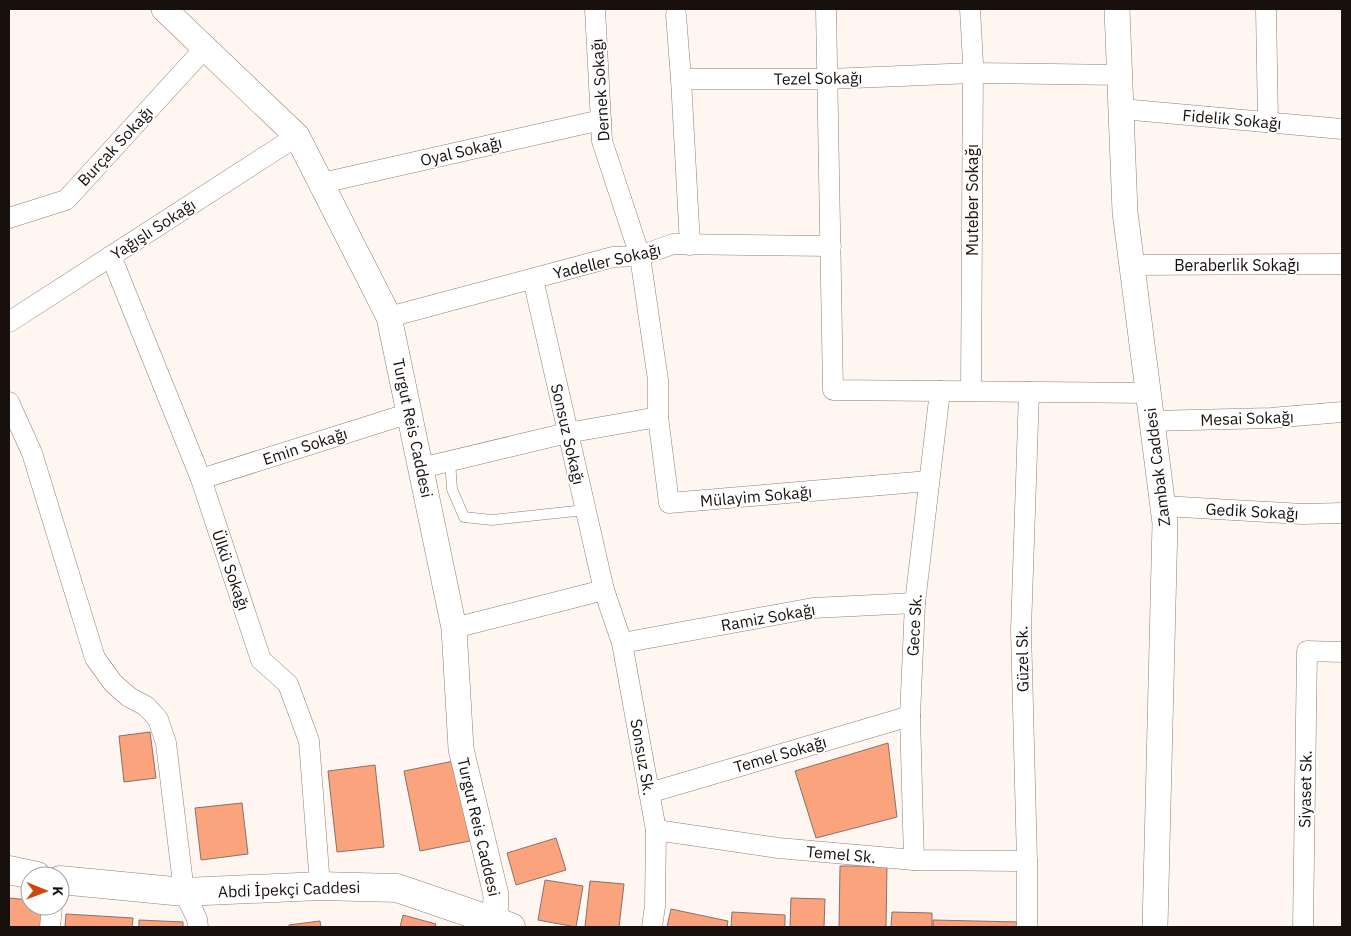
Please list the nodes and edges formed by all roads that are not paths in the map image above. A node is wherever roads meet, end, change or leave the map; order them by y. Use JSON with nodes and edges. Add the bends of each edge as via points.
{"nodes":[{"id":1,"x":164,"y":9,"type":"edge"},
{"id":2,"x":595,"y":9,"type":"edge"},
{"id":3,"x":826,"y":9,"type":"edge"},
{"id":4,"x":970,"y":9,"type":"edge"},
{"id":5,"x":1117,"y":9,"type":"edge"},
{"id":6,"x":1266,"y":9,"type":"edge"},
{"id":7,"x":676,"y":15,"type":"dead end"},
{"id":8,"x":205,"y":48,"type":"junction"},
{"id":9,"x":973,"y":73,"type":"junction"},
{"id":10,"x":1121,"y":75,"type":"junction"},
{"id":11,"x":681,"y":79,"type":"junction"},
{"id":12,"x":828,"y":79,"type":"junction"},
{"id":13,"x":1122,"y":109,"type":"junction"},
{"id":14,"x":601,"y":120,"type":"junction"},
{"id":15,"x":1268,"y":122,"type":"junction"},
{"id":16,"x":1342,"y":129,"type":"edge"},
{"id":17,"x":297,"y":136,"type":"junction"},
{"id":18,"x":322,"y":183,"type":"junction"},
{"id":19,"x":9,"y":218,"type":"edge"},
{"id":20,"x":690,"y":245,"type":"junction"},
{"id":21,"x":831,"y":246,"type":"junction"},
{"id":22,"x":111,"y":256,"type":"junction"},
{"id":23,"x":640,"y":256,"type":"junction"},
{"id":24,"x":1342,"y":264,"type":"edge"},
{"id":25,"x":1132,"y":265,"type":"junction"},
{"id":26,"x":533,"y":279,"type":"junction"},
{"id":27,"x":389,"y":317,"type":"junction"},
{"id":28,"x":9,"y":322,"type":"edge"},
{"id":29,"x":940,"y":391,"type":"junction"},
{"id":30,"x":971,"y":391,"type":"junction"},
{"id":31,"x":1029,"y":392,"type":"junction"},
{"id":32,"x":1148,"y":393,"type":"junction"},
{"id":33,"x":9,"y":402,"type":"edge"},
{"id":34,"x":1342,"y":412,"type":"edge"},
{"id":35,"x":410,"y":413,"type":"junction"},
{"id":36,"x":658,"y":417,"type":"junction"},
{"id":37,"x":1152,"y":421,"type":"junction"},
{"id":38,"x":567,"y":433,"type":"junction"},
{"id":39,"x":450,"y":460,"type":"junction"},
{"id":40,"x":421,"y":468,"type":"junction"},
{"id":41,"x":201,"y":479,"type":"junction"},
{"id":42,"x":929,"y":481,"type":"junction"},
{"id":43,"x":1163,"y":506,"type":"junction"},
{"id":44,"x":585,"y":510,"type":"junction"},
{"id":45,"x":1342,"y":513,"type":"edge"},
{"id":46,"x":604,"y":590,"type":"junction"},
{"id":47,"x":915,"y":603,"type":"junction"},
{"id":48,"x":454,"y":628,"type":"junction"},
{"id":49,"x":622,"y":643,"type":"junction"},
{"id":50,"x":1342,"y":652,"type":"edge"},
{"id":51,"x":910,"y":716,"type":"junction"},
{"id":52,"x":649,"y":793,"type":"junction"},
{"id":53,"x":656,"y":830,"type":"junction"},
{"id":54,"x":914,"y":860,"type":"junction"},
{"id":55,"x":1028,"y":861,"type":"junction"},
{"id":56,"x":70,"y":881,"type":"edge"},
{"id":57,"x":320,"y":886,"type":"junction"},
{"id":58,"x":184,"y":892,"type":"junction"},
{"id":59,"x":500,"y":925,"type":"edge"},
{"id":60,"x":198,"y":927,"type":"edge"},
{"id":61,"x":652,"y":927,"type":"edge"},
{"id":62,"x":1027,"y":927,"type":"edge"},
{"id":63,"x":1155,"y":927,"type":"edge"},
{"id":64,"x":1303,"y":927,"type":"edge"}],
"edges":[{"from":1,"to":8,"type":"street","name":"Turgut Reis Caddesi"},
{"from":2,"to":14,"type":"street","name":"Dernek Sokağı"},
{"from":3,"to":12,"type":"street"},
{"from":4,"to":9,"type":"street","name":"Muteber Sokağı"},
{"from":5,"to":10,"type":"street","name":"Zambak Caddesi"},
{"from":6,"to":15,"type":"street"},
{"from":7,"to":11,"type":"street"},
{"from":8,"to":17,"type":"street","name":"Turgut Reis Caddesi"},
{"from":8,"to":19,"type":"street","name":"Burçak Sokağı","via":[[66,200]]},
{"from":9,"to":10,"type":"street","name":"Tezel Sokağı"},
{"from":9,"to":12,"type":"street","name":"Tezel Sokağı"},
{"from":9,"to":30,"type":"street","name":"Muteber Sokağı"},
{"from":10,"to":13,"type":"street","name":"Zambak Caddesi"},
{"from":11,"to":12,"type":"street","name":"Tezel Sokağı"},
{"from":11,"to":20,"type":"street"},
{"from":12,"to":21,"type":"street"},
{"from":13,"to":15,"type":"street","name":"Fidelik Sokağı"},
{"from":13,"to":25,"type":"street","name":"Zambak Caddesi","via":[[1125,212]]},
{"from":14,"to":18,"type":"street","name":"Oyal Sokağı"},
{"from":14,"to":23,"type":"street","name":"Dernek Sokağı","via":[[602,141]]},
{"from":15,"to":16,"type":"street","name":"Fidelik Sokağı"},
{"from":17,"to":18,"type":"street","name":"Turgut Reis Caddesi"},
{"from":17,"to":22,"type":"street","name":"Yağışlı Sokağı"},
{"from":18,"to":27,"type":"street","name":"Turgut Reis Caddesi"},
{"from":20,"to":21,"type":"street","name":"Yadeller Sokağı"},
{"from":20,"to":23,"type":"street","name":"Yadeller Sokağı","via":[[673,244]]},
{"from":21,"to":29,"type":"street","via":[[833,390]]},
{"from":22,"to":28,"type":"street","name":"Yağışlı Sokağı"},
{"from":22,"to":41,"type":"street","name":"Ülkü Sokağı"},
{"from":23,"to":26,"type":"street","name":"Yadeller Sokağı","via":[[613,258]]},
{"from":23,"to":36,"type":"street","name":"Dernek Sokağı","via":[[658,380]]},
{"from":24,"to":25,"type":"street","name":"Beraberlik Sokağı"},
{"from":25,"to":32,"type":"street","name":"Zambak Caddesi"},
{"from":26,"to":27,"type":"street","name":"Yadeller Sokağı"},
{"from":26,"to":38,"type":"street","name":"Sonsuz Sokağı"},
{"from":27,"to":35,"type":"street","name":"Turgut Reis Caddesi"},
{"from":29,"to":30,"type":"street"},
{"from":29,"to":42,"type":"street","name":"Gece Sk."},
{"from":30,"to":31,"type":"street"},
{"from":31,"to":32,"type":"street"},
{"from":31,"to":55,"type":"street","name":"Güzel Sk.","via":[[1021,630]]},
{"from":32,"to":37,"type":"street","name":"Zambak Caddesi"},
{"from":33,"to":58,"type":"street","via":[[32,453],[95,658],[113,683],[146,706],[158,719],[166,743]]},
{"from":34,"to":37,"type":"street","name":"Mesai Sokağı","via":[[1271,418]]},
{"from":35,"to":40,"type":"street","name":"Turgut Reis Caddesi"},
{"from":35,"to":41,"type":"street","name":"Emin Sokağı"},
{"from":36,"to":38,"type":"street"},
{"from":36,"to":42,"type":"street","name":"Mülayim Sokağı","via":[[669,503]]},
{"from":37,"to":43,"type":"street","name":"Zambak Caddesi"},
{"from":38,"to":39,"type":"street"},
{"from":38,"to":44,"type":"street","name":"Sonsuz Sokağı"},
{"from":39,"to":40,"type":"street"},
{"from":39,"to":44,"type":"lane","via":[[452,489],[464,517],[492,520]]},
{"from":40,"to":48,"type":"street","name":"Turgut Reis Caddesi"},
{"from":41,"to":57,"type":"street","name":"Ülkü Sokağı","via":[[261,660],[288,684],[309,741]]},
{"from":42,"to":47,"type":"street","name":"Gece Sk."},
{"from":43,"to":45,"type":"street","name":"Gedik Sokağı","via":[[1303,514]]},
{"from":43,"to":63,"type":"street","name":"Zambak Caddesi"},
{"from":44,"to":46,"type":"street","name":"Sonsuz Sokağı"},
{"from":46,"to":48,"type":"street"},
{"from":46,"to":49,"type":"street","name":"Sonsuz Sk."},
{"from":47,"to":49,"type":"street","name":"Ramiz Sokağı","via":[[813,608]]},
{"from":47,"to":51,"type":"street","name":"Gece Sk."},
{"from":48,"to":59,"type":"street","name":"Turgut Reis Caddesi","via":[[461,749]]},
{"from":49,"to":52,"type":"street","name":"Sonsuz Sk."},
{"from":50,"to":64,"type":"street","name":"Siyaset Sk.","via":[[1307,651]]},
{"from":51,"to":52,"type":"street","name":"Temel Sokağı"},
{"from":51,"to":54,"type":"street","name":"Gece Sk."},
{"from":52,"to":53,"type":"street","name":"Sonsuz Sk."},
{"from":53,"to":54,"type":"street","name":"Temel Sk.","via":[[778,848]]},
{"from":53,"to":61,"type":"street","name":"Sonsuz Sk."},
{"from":54,"to":55,"type":"street","name":"Temel Sk."},
{"from":55,"to":62,"type":"street","name":"Güzel Sk."},
{"from":56,"to":58,"type":"main road","name":"Abdi İpekçi Caddesi"},
{"from":57,"to":58,"type":"main road","name":"Abdi İpekçi Caddesi"},
{"from":57,"to":59,"type":"main road","name":"Abdi İpekçi Caddesi","via":[[396,888]]},
{"from":58,"to":60,"type":"street"}]}
